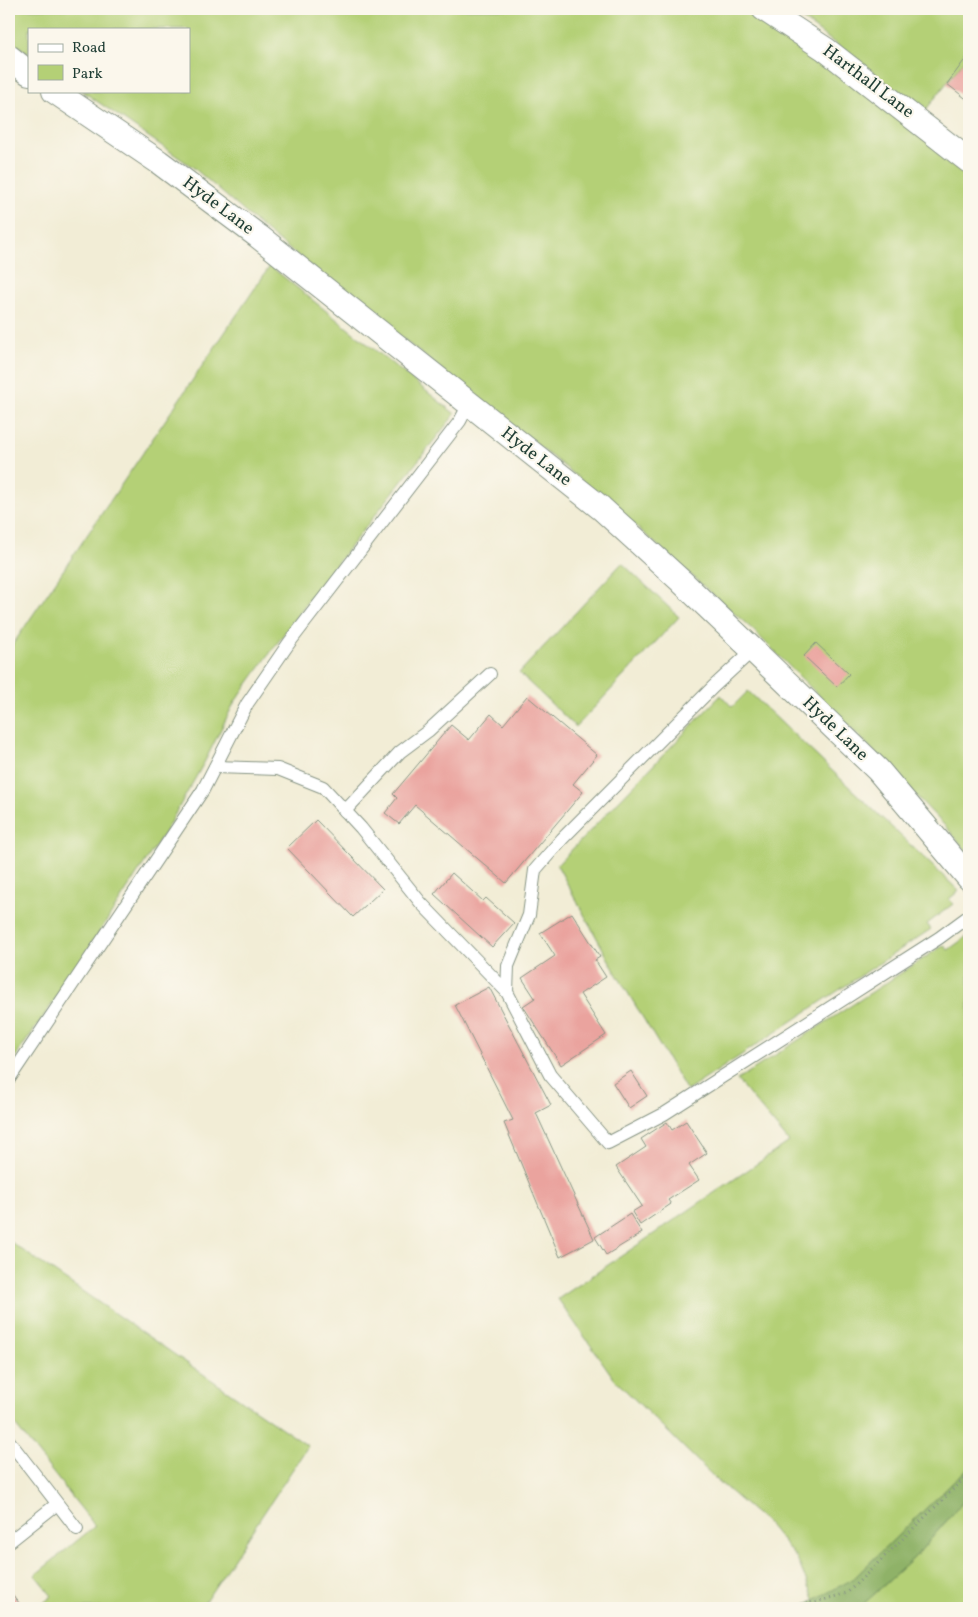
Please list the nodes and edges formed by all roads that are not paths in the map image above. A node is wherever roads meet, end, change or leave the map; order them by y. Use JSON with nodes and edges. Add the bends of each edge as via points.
{"nodes":[{"id":1,"x":764,"y":9,"type":"edge"},
{"id":2,"x":9,"y":58,"type":"edge"},
{"id":3,"x":28,"y":72,"type":"edge"},
{"id":4,"x":55,"y":92,"type":"edge"},
{"id":5,"x":969,"y":161,"type":"edge"},
{"id":6,"x":469,"y":404,"type":"junction"},
{"id":7,"x":753,"y":650,"type":"junction"},
{"id":8,"x":490,"y":674,"type":"dead end"},
{"id":9,"x":215,"y":767,"type":"junction"},
{"id":10,"x":345,"y":811,"type":"junction"},
{"id":11,"x":969,"y":878,"type":"edge"},
{"id":12,"x":969,"y":916,"type":"edge"},
{"id":13,"x":507,"y":992,"type":"junction"},
{"id":14,"x":9,"y":1079,"type":"edge"},
{"id":15,"x":9,"y":1441,"type":"edge"},
{"id":16,"x":57,"y":1504,"type":"junction"},
{"id":17,"x":77,"y":1529,"type":"dead end"},
{"id":18,"x":9,"y":1542,"type":"edge"}],
"edges":[{"from":1,"to":5,"type":"street","name":"Harthall Lane","via":[[825,49]]},
{"from":2,"to":3,"type":"street"},
{"from":4,"to":6,"type":"street","name":"Hyde Lane","via":[[159,162],[258,236]]},
{"from":6,"to":7,"type":"street","name":"Hyde Lane","via":[[601,508]]},
{"from":6,"to":9,"type":"lane","via":[[460,421],[289,643],[248,704]]},
{"from":7,"to":11,"type":"street","name":"Hyde Lane","via":[[878,770]]},
{"from":7,"to":13,"type":"lane","via":[[535,870],[530,915],[508,966]]},
{"from":8,"to":10,"type":"lane","via":[[400,752]]},
{"from":9,"to":10,"type":"lane","via":[[278,770],[324,787]]},
{"from":9,"to":14,"type":"lane","via":[[203,790]]},
{"from":10,"to":13,"type":"lane","via":[[421,903]]},
{"from":12,"to":13,"type":"lane","via":[[664,1114],[608,1143],[550,1075]]},
{"from":15,"to":16,"type":"lane"},
{"from":16,"to":17,"type":"lane"},
{"from":16,"to":18,"type":"lane"}]}
